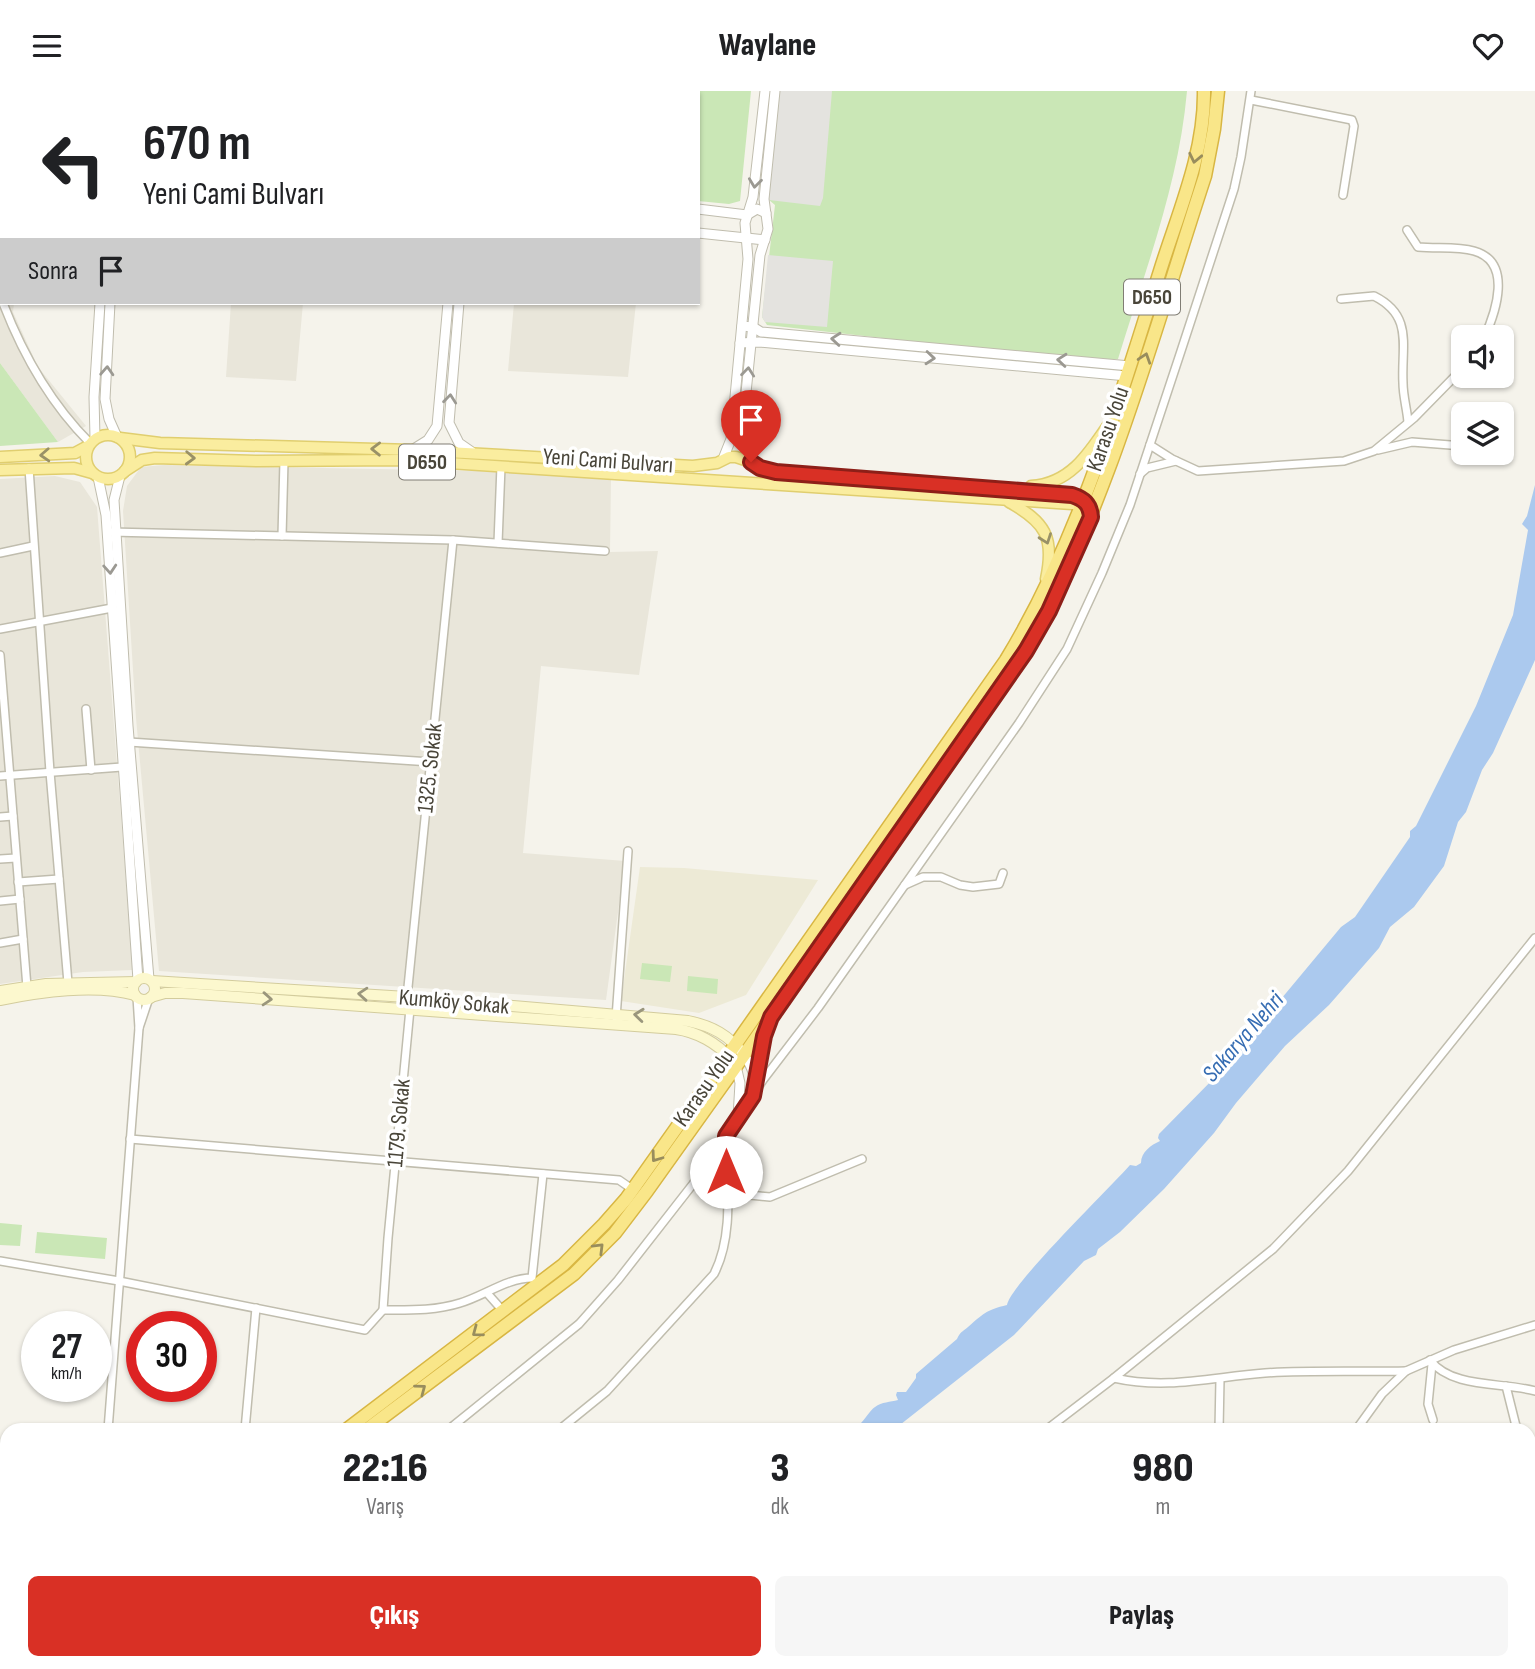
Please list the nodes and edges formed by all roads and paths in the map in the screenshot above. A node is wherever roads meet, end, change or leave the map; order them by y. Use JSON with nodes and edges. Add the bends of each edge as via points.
{"nodes":[{"id":1,"x":765,"y":91,"type":"edge"},
{"id":2,"x":775,"y":91,"type":"edge"},
{"id":3,"x":1204,"y":91,"type":"edge"},
{"id":4,"x":1218,"y":91,"type":"edge"},
{"id":5,"x":1251,"y":91,"type":"edge"},
{"id":6,"x":1251,"y":100,"type":"junction"},
{"id":7,"x":1342,"y":195,"type":"dead end"},
{"id":8,"x":700,"y":209,"type":"edge"},
{"id":9,"x":766,"y":213,"type":"junction"},
{"id":10,"x":747,"y":215,"type":"junction"},
{"id":11,"x":1407,"y":230,"type":"dead end"},
{"id":12,"x":700,"y":233,"type":"edge"},
{"id":13,"x":745,"y":238,"type":"junction"},
{"id":14,"x":765,"y":240,"type":"junction"},
{"id":15,"x":1341,"y":299,"type":"dead end"},
{"id":16,"x":4,"y":305,"type":"edge"},
{"id":17,"x":100,"y":305,"type":"edge"},
{"id":18,"x":110,"y":305,"type":"edge"},
{"id":19,"x":448,"y":305,"type":"edge"},
{"id":20,"x":458,"y":305,"type":"edge"},
{"id":21,"x":1490,"y":325,"type":"edge"},
{"id":22,"x":742,"y":326,"type":"junction"},
{"id":23,"x":753,"y":327,"type":"junction"},
{"id":24,"x":740,"y":343,"type":"junction"},
{"id":25,"x":751,"y":344,"type":"junction"},
{"id":26,"x":1128,"y":371,"type":"junction"},
{"id":27,"x":1451,"y":380,"type":"edge"},
{"id":28,"x":1115,"y":414,"type":"junction"},
{"id":29,"x":1408,"y":422,"type":"junction"},
{"id":30,"x":118,"y":437,"type":"junction"},
{"id":31,"x":91,"y":443,"type":"junction"},
{"id":32,"x":1150,"y":445,"type":"junction"},
{"id":33,"x":1451,"y":445,"type":"edge"},
{"id":34,"x":412,"y":450,"type":"junction"},
{"id":35,"x":1374,"y":451,"type":"junction"},
{"id":36,"x":477,"y":454,"type":"junction"},
{"id":37,"x":0,"y":457,"type":"edge"},
{"id":38,"x":723,"y":459,"type":"junction"},
{"id":39,"x":284,"y":461,"type":"junction"},
{"id":40,"x":1176,"y":461,"type":"junction"},
{"id":41,"x":751,"y":462,"type":"junction"},
{"id":42,"x":501,"y":466,"type":"junction"},
{"id":43,"x":29,"y":468,"type":"junction"},
{"id":44,"x":0,"y":470,"type":"edge"},
{"id":45,"x":123,"y":473,"type":"junction"},
{"id":46,"x":1140,"y":474,"type":"junction"},
{"id":47,"x":95,"y":475,"type":"junction"},
{"id":48,"x":736,"y":481,"type":"junction"},
{"id":49,"x":997,"y":488,"type":"junction"},
{"id":50,"x":1003,"y":499,"type":"junction"},
{"id":51,"x":1085,"y":507,"type":"junction"},
{"id":52,"x":112,"y":532,"type":"junction"},
{"id":53,"x":282,"y":536,"type":"junction"},
{"id":54,"x":453,"y":540,"type":"junction"},
{"id":55,"x":498,"y":543,"type":"junction"},
{"id":56,"x":33,"y":547,"type":"junction"},
{"id":57,"x":605,"y":551,"type":"dead end"},
{"id":58,"x":0,"y":553,"type":"edge"},
{"id":59,"x":1042,"y":597,"type":"junction"},
{"id":60,"x":112,"y":608,"type":"junction"},
{"id":61,"x":39,"y":622,"type":"junction"},
{"id":62,"x":0,"y":629,"type":"edge"},
{"id":63,"x":0,"y":655,"type":"edge"},
{"id":64,"x":86,"y":709,"type":"dead end"},
{"id":65,"x":129,"y":742,"type":"junction"},
{"id":66,"x":430,"y":762,"type":"junction"},
{"id":67,"x":122,"y":768,"type":"junction"},
{"id":68,"x":91,"y":770,"type":"junction"},
{"id":69,"x":50,"y":772,"type":"junction"},
{"id":70,"x":0,"y":775,"type":"edge"},
{"id":71,"x":9,"y":775,"type":"junction"},
{"id":72,"x":13,"y":816,"type":"junction"},
{"id":73,"x":0,"y":817,"type":"edge"},
{"id":74,"x":628,"y":851,"type":"dead end"},
{"id":75,"x":16,"y":858,"type":"junction"},
{"id":76,"x":0,"y":859,"type":"edge"},
{"id":77,"x":1003,"y":873,"type":"dead end"},
{"id":78,"x":59,"y":879,"type":"junction"},
{"id":79,"x":18,"y":882,"type":"junction"},
{"id":80,"x":904,"y":885,"type":"junction"},
{"id":81,"x":20,"y":899,"type":"junction"},
{"id":82,"x":0,"y":901,"type":"edge"},
{"id":83,"x":23,"y":939,"type":"junction"},
{"id":84,"x":1535,"y":939,"type":"edge"},
{"id":85,"x":0,"y":943,"type":"edge"},
{"id":86,"x":144,"y":980,"type":"junction"},
{"id":87,"x":68,"y":983,"type":"junction"},
{"id":88,"x":27,"y":986,"type":"junction"},
{"id":89,"x":0,"y":991,"type":"edge"},
{"id":90,"x":136,"y":996,"type":"junction"},
{"id":91,"x":407,"y":997,"type":"junction"},
{"id":92,"x":150,"y":998,"type":"junction"},
{"id":93,"x":0,"y":1000,"type":"edge"},
{"id":94,"x":410,"y":1009,"type":"junction"},
{"id":95,"x":771,"y":1017,"type":"junction"},
{"id":96,"x":616,"y":1019,"type":"junction"},
{"id":97,"x":139,"y":1028,"type":"junction"},
{"id":98,"x":735,"y":1044,"type":"junction"},
{"id":99,"x":744,"y":1055,"type":"junction"},
{"id":100,"x":732,"y":1061,"type":"junction"},
{"id":101,"x":755,"y":1081,"type":"junction"},
{"id":102,"x":753,"y":1096,"type":"junction"},
{"id":103,"x":738,"y":1117,"type":"junction"},
{"id":104,"x":726,"y":1136,"type":"junction"},
{"id":105,"x":130,"y":1139,"type":"junction"},
{"id":106,"x":862,"y":1159,"type":"dead end"},
{"id":107,"x":395,"y":1162,"type":"junction"},
{"id":108,"x":726,"y":1172,"type":"junction"},
{"id":109,"x":543,"y":1174,"type":"junction"},
{"id":110,"x":632,"y":1189,"type":"junction"},
{"id":111,"x":0,"y":1261,"type":"edge"},
{"id":112,"x":537,"y":1279,"type":"junction"},
{"id":113,"x":119,"y":1281,"type":"junction"},
{"id":114,"x":487,"y":1293,"type":"junction"},
{"id":115,"x":256,"y":1308,"type":"junction"},
{"id":116,"x":383,"y":1310,"type":"junction"},
{"id":117,"x":503,"y":1311,"type":"junction"},
{"id":118,"x":1535,"y":1325,"type":"edge"},
{"id":119,"x":1431,"y":1362,"type":"junction"},
{"id":120,"x":1406,"y":1370,"type":"junction"},
{"id":121,"x":1114,"y":1378,"type":"junction"},
{"id":122,"x":1220,"y":1379,"type":"junction"},
{"id":123,"x":1506,"y":1386,"type":"junction"},
{"id":124,"x":1535,"y":1391,"type":"edge"},
{"id":125,"x":1433,"y":1420,"type":"dead end"},
{"id":126,"x":109,"y":1423,"type":"edge"},
{"id":127,"x":246,"y":1423,"type":"edge"},
{"id":128,"x":355,"y":1423,"type":"edge"},
{"id":129,"x":375,"y":1423,"type":"edge"},
{"id":130,"x":457,"y":1423,"type":"edge"},
{"id":131,"x":568,"y":1423,"type":"edge"},
{"id":132,"x":1055,"y":1423,"type":"edge"},
{"id":133,"x":1219,"y":1423,"type":"edge"},
{"id":134,"x":1361,"y":1423,"type":"edge"},
{"id":135,"x":1515,"y":1423,"type":"edge"}],
"edges":[{"from":1,"to":10,"type":"street","one_way":true},
{"from":2,"to":9,"type":"street"},
{"from":3,"to":26,"type":"highway","name":"Karasu Yolu","number":"D650","one_way":true,"via":[[1188,185]]},
{"from":51,"to":4,"type":"highway","name":"Karasu Yolu","number":"D650","one_way":true,"via":[[1101,493],[1205,176]]},
{"from":5,"to":6,"type":"street"},
{"from":6,"to":7,"type":"street","via":[[1352,120]]},
{"from":6,"to":32,"type":"street","via":[[1234,189]]},
{"from":8,"to":10,"type":"street"},
{"from":9,"to":10,"type":"street","via":[[757,209]]},
{"from":9,"to":14,"type":"street"},
{"from":10,"to":13,"type":"street"},
{"from":11,"to":21,"type":"street","via":[[1418,247],[1487,256],[1498,284]]},
{"from":12,"to":13,"type":"street"},
{"from":13,"to":14,"type":"street"},
{"from":13,"to":22,"type":"street","via":[[748,259]]},
{"from":14,"to":23,"type":"street"},
{"from":15,"to":29,"type":"street","via":[[1374,296],[1401,320]]},
{"from":16,"to":31,"type":"street","via":[[16,338],[46,389]]},
{"from":17,"to":31,"type":"street"},
{"from":30,"to":18,"type":"street","one_way":true,"via":[[105,399]]},
{"from":19,"to":34,"type":"street","via":[[437,426],[428,440]]},
{"from":36,"to":20,"type":"street","one_way":true,"via":[[459,443],[449,423]]},
{"from":22,"to":23,"type":"street"},
{"from":22,"to":24,"type":"street"},
{"from":23,"to":25,"type":"street"},
{"from":26,"to":23,"type":"street","one_way":true,"via":[[761,332]]},
{"from":24,"to":25,"type":"street"},
{"from":24,"to":38,"type":"street","via":[[731,439]]},
{"from":25,"to":26,"type":"street","one_way":true},
{"from":41,"to":25,"type":"street","one_way":true,"via":[[742,432]]},
{"from":26,"to":28,"type":"highway","name":"Karasu Yolu","number":"D650"},
{"from":27,"to":29,"type":"street"},
{"from":28,"to":49,"type":"main road","via":[[1088,456],[1059,479]]},
{"from":28,"to":51,"type":"highway","name":"Karasu Yolu","number":"D650"},
{"from":29,"to":35,"type":"street"},
{"from":30,"to":31,"type":"main road","via":[[105,435]]},
{"from":34,"to":30,"type":"main road","name":"Yeni Cami Bulvarı","one_way":true,"via":[[160,443]]},
{"from":30,"to":45,"type":"main road","via":[[130,457]]},
{"from":31,"to":37,"type":"main road","one_way":true,"via":[[75,453]]},
{"from":31,"to":47,"type":"main road","via":[[86,460]]},
{"from":32,"to":40,"type":"street"},
{"from":32,"to":46,"type":"street"},
{"from":33,"to":35,"type":"street","via":[[1412,442]]},
{"from":34,"to":36,"type":"main road","name":"Yeni Cami Bulvarı"},
{"from":35,"to":40,"type":"street","via":[[1343,461],[1224,470],[1198,471]]},
{"from":36,"to":38,"type":"main road","name":"Yeni Cami Bulvarı","via":[[693,467]]},
{"from":38,"to":41,"type":"main road","name":"Yeni Cami Bulvarı"},
{"from":38,"to":48,"type":"main road","via":[[719,471],[724,479]]},
{"from":39,"to":42,"type":"main road","name":"Yeni Cami Bulvarı","number":"D650","via":[[402,460]]},
{"from":45,"to":39,"type":"main road","name":"Yeni Cami Bulvarı","number":"D650","one_way":true,"via":[[142,460],[155,458]]},
{"from":39,"to":53,"type":"street"},
{"from":40,"to":46,"type":"street"},
{"from":41,"to":48,"type":"main road","via":[[750,473]]},
{"from":41,"to":49,"type":"main road","name":"Yeni Cami Bulvarı","via":[[776,472]]},
{"from":42,"to":48,"type":"main road","name":"Yeni Cami Bulvarı","number":"D650"},
{"from":42,"to":55,"type":"street"},
{"from":43,"to":44,"type":"main road"},
{"from":43,"to":47,"type":"main road","via":[[74,468]]},
{"from":43,"to":56,"type":"street"},
{"from":45,"to":47,"type":"main road","via":[[105,479]]},
{"from":45,"to":52,"type":"street","via":[[114,500]]},
{"from":46,"to":80,"type":"street","via":[[1067,649]]},
{"from":47,"to":52,"type":"street"},
{"from":48,"to":50,"type":"main road","name":"Yeni Cami Bulvarı","number":"D650"},
{"from":49,"to":51,"type":"main road","name":"Yeni Cami Bulvarı","via":[[1072,495]]},
{"from":50,"to":51,"type":"main road","name":"Yeni Cami Bulvarı","number":"D650"},
{"from":50,"to":59,"type":"main road","one_way":true,"via":[[1027,512],[1044,530],[1051,558]]},
{"from":51,"to":59,"type":"highway","name":"Karasu Yolu","number":"D650"},
{"from":51,"to":95,"type":"highway","via":[[1049,611],[1026,651]]},
{"from":52,"to":53,"type":"street"},
{"from":52,"to":60,"type":"street","one_way":true},
{"from":52,"to":65,"type":"street"},
{"from":53,"to":54,"type":"street"},
{"from":54,"to":55,"type":"street"},
{"from":54,"to":66,"type":"street","name":"1325. Sokak"},
{"from":55,"to":57,"type":"street"},
{"from":56,"to":58,"type":"street"},
{"from":56,"to":61,"type":"street"},
{"from":59,"to":98,"type":"highway","name":"Karasu Yolu","number":"D650","via":[[999,670]]},
{"from":60,"to":61,"type":"street"},
{"from":60,"to":67,"type":"street"},
{"from":61,"to":62,"type":"street"},
{"from":61,"to":69,"type":"street"},
{"from":63,"to":71,"type":"street"},
{"from":64,"to":68,"type":"street"},
{"from":65,"to":66,"type":"street"},
{"from":65,"to":86,"type":"street"},
{"from":66,"to":91,"type":"street","name":"1325. Sokak"},
{"from":67,"to":68,"type":"street"},
{"from":67,"to":86,"type":"street"},
{"from":68,"to":69,"type":"street"},
{"from":69,"to":71,"type":"street"},
{"from":69,"to":78,"type":"street"},
{"from":70,"to":71,"type":"street"},
{"from":71,"to":72,"type":"street"},
{"from":72,"to":73,"type":"street"},
{"from":72,"to":75,"type":"street"},
{"from":74,"to":96,"type":"street"},
{"from":75,"to":76,"type":"street"},
{"from":75,"to":79,"type":"street"},
{"from":77,"to":80,"type":"street","via":[[999,884],[973,887],[941,877],[923,877]]},
{"from":78,"to":79,"type":"street"},
{"from":78,"to":87,"type":"street"},
{"from":79,"to":81,"type":"street"},
{"from":80,"to":102,"type":"street"},
{"from":81,"to":82,"type":"street"},
{"from":81,"to":83,"type":"street"},
{"from":83,"to":85,"type":"street"},
{"from":83,"to":88,"type":"street"},
{"from":84,"to":121,"type":"street","via":[[1348,1171],[1273,1249]]},
{"from":86,"to":87,"type":"main road","name":"Kumköy Sokak"},
{"from":86,"to":90,"type":"main road","via":[[133,988]]},
{"from":91,"to":86,"type":"main road","name":"Kumköy Sokak","one_way":true},
{"from":86,"to":92,"type":"main road","via":[[155,987]]},
{"from":87,"to":88,"type":"main road","name":"Kumköy Sokak"},
{"from":88,"to":89,"type":"main road","name":"Kumköy Sokak"},
{"from":90,"to":92,"type":"main road"},
{"from":90,"to":93,"type":"main road","via":[[118,991],[68,991]]},
{"from":90,"to":97,"type":"street"},
{"from":91,"to":96,"type":"main road","name":"Kumköy Sokak"},
{"from":92,"to":94,"type":"main road","name":"Kumköy Sokak","one_way":true,"via":[[183,993]]},
{"from":92,"to":97,"type":"street"},
{"from":94,"to":96,"type":"main road","name":"Kumköy Sokak"},
{"from":94,"to":107,"type":"street","name":"1179. Sokak"},
{"from":95,"to":99,"type":"highway"},
{"from":95,"to":101,"type":"street"},
{"from":98,"to":96,"type":"main road","name":"Kumköy Sokak","one_way":true,"via":[[721,1032],[688,1020]]},
{"from":96,"to":100,"type":"main road","name":"Kumköy Sokak","via":[[690,1031]]},
{"from":97,"to":105,"type":"street"},
{"from":98,"to":99,"type":"main road","name":"Kumköy Sokak"},
{"from":98,"to":100,"type":"highway","name":"Karasu Yolu","number":"D650"},
{"from":99,"to":100,"type":"highway"},
{"from":99,"to":101,"type":"street"},
{"from":100,"to":103,"type":"street","via":[[741,1091]]},
{"from":100,"to":110,"type":"highway","name":"Karasu Yolu","number":"D650","one_way":true},
{"from":129,"to":100,"type":"highway","one_way":true,"via":[[574,1274],[615,1233],[648,1191]]},
{"from":101,"to":102,"type":"street"},
{"from":102,"to":103,"type":"street"},
{"from":103,"to":104,"type":"street"},
{"from":104,"to":108,"type":"street"},
{"from":104,"to":130,"type":"street","via":[[618,1280],[579,1324]]},
{"from":105,"to":107,"type":"street"},
{"from":105,"to":113,"type":"street"},
{"from":106,"to":108,"type":"street","via":[[770,1197],[750,1195],[732,1184]]},
{"from":107,"to":109,"type":"street"},
{"from":107,"to":116,"type":"street","name":"1179. Sokak"},
{"from":108,"to":131,"type":"street","via":[[726,1236],[714,1274],[607,1391]]},
{"from":109,"to":110,"type":"street","via":[[619,1180]]},
{"from":109,"to":112,"type":"street","via":[[534,1265]]},
{"from":110,"to":112,"type":"highway","name":"Karasu Yolu","number":"D650","via":[[563,1265]]},
{"from":111,"to":113,"type":"street"},
{"from":112,"to":114,"type":"street","via":[[518,1277]]},
{"from":112,"to":117,"type":"highway","name":"Karasu Yolu","number":"D650"},
{"from":113,"to":115,"type":"street"},
{"from":113,"to":126,"type":"street"},
{"from":114,"to":116,"type":"street","via":[[425,1310]]},
{"from":114,"to":117,"type":"street"},
{"from":115,"to":116,"type":"street","via":[[365,1330]]},
{"from":115,"to":127,"type":"street"},
{"from":117,"to":128,"type":"highway","name":"Karasu Yolu","number":"D650","one_way":true},
{"from":118,"to":119,"type":"street","via":[[1454,1350]]},
{"from":119,"to":120,"type":"street"},
{"from":119,"to":123,"type":"street","via":[[1465,1381]]},
{"from":119,"to":125,"type":"street","via":[[1428,1403]]},
{"from":120,"to":122,"type":"street","via":[[1264,1373]]},
{"from":120,"to":134,"type":"street"},
{"from":121,"to":122,"type":"street","via":[[1140,1384]]},
{"from":121,"to":132,"type":"street"},
{"from":122,"to":133,"type":"street"},
{"from":123,"to":124,"type":"street"},
{"from":123,"to":135,"type":"street"}]}
